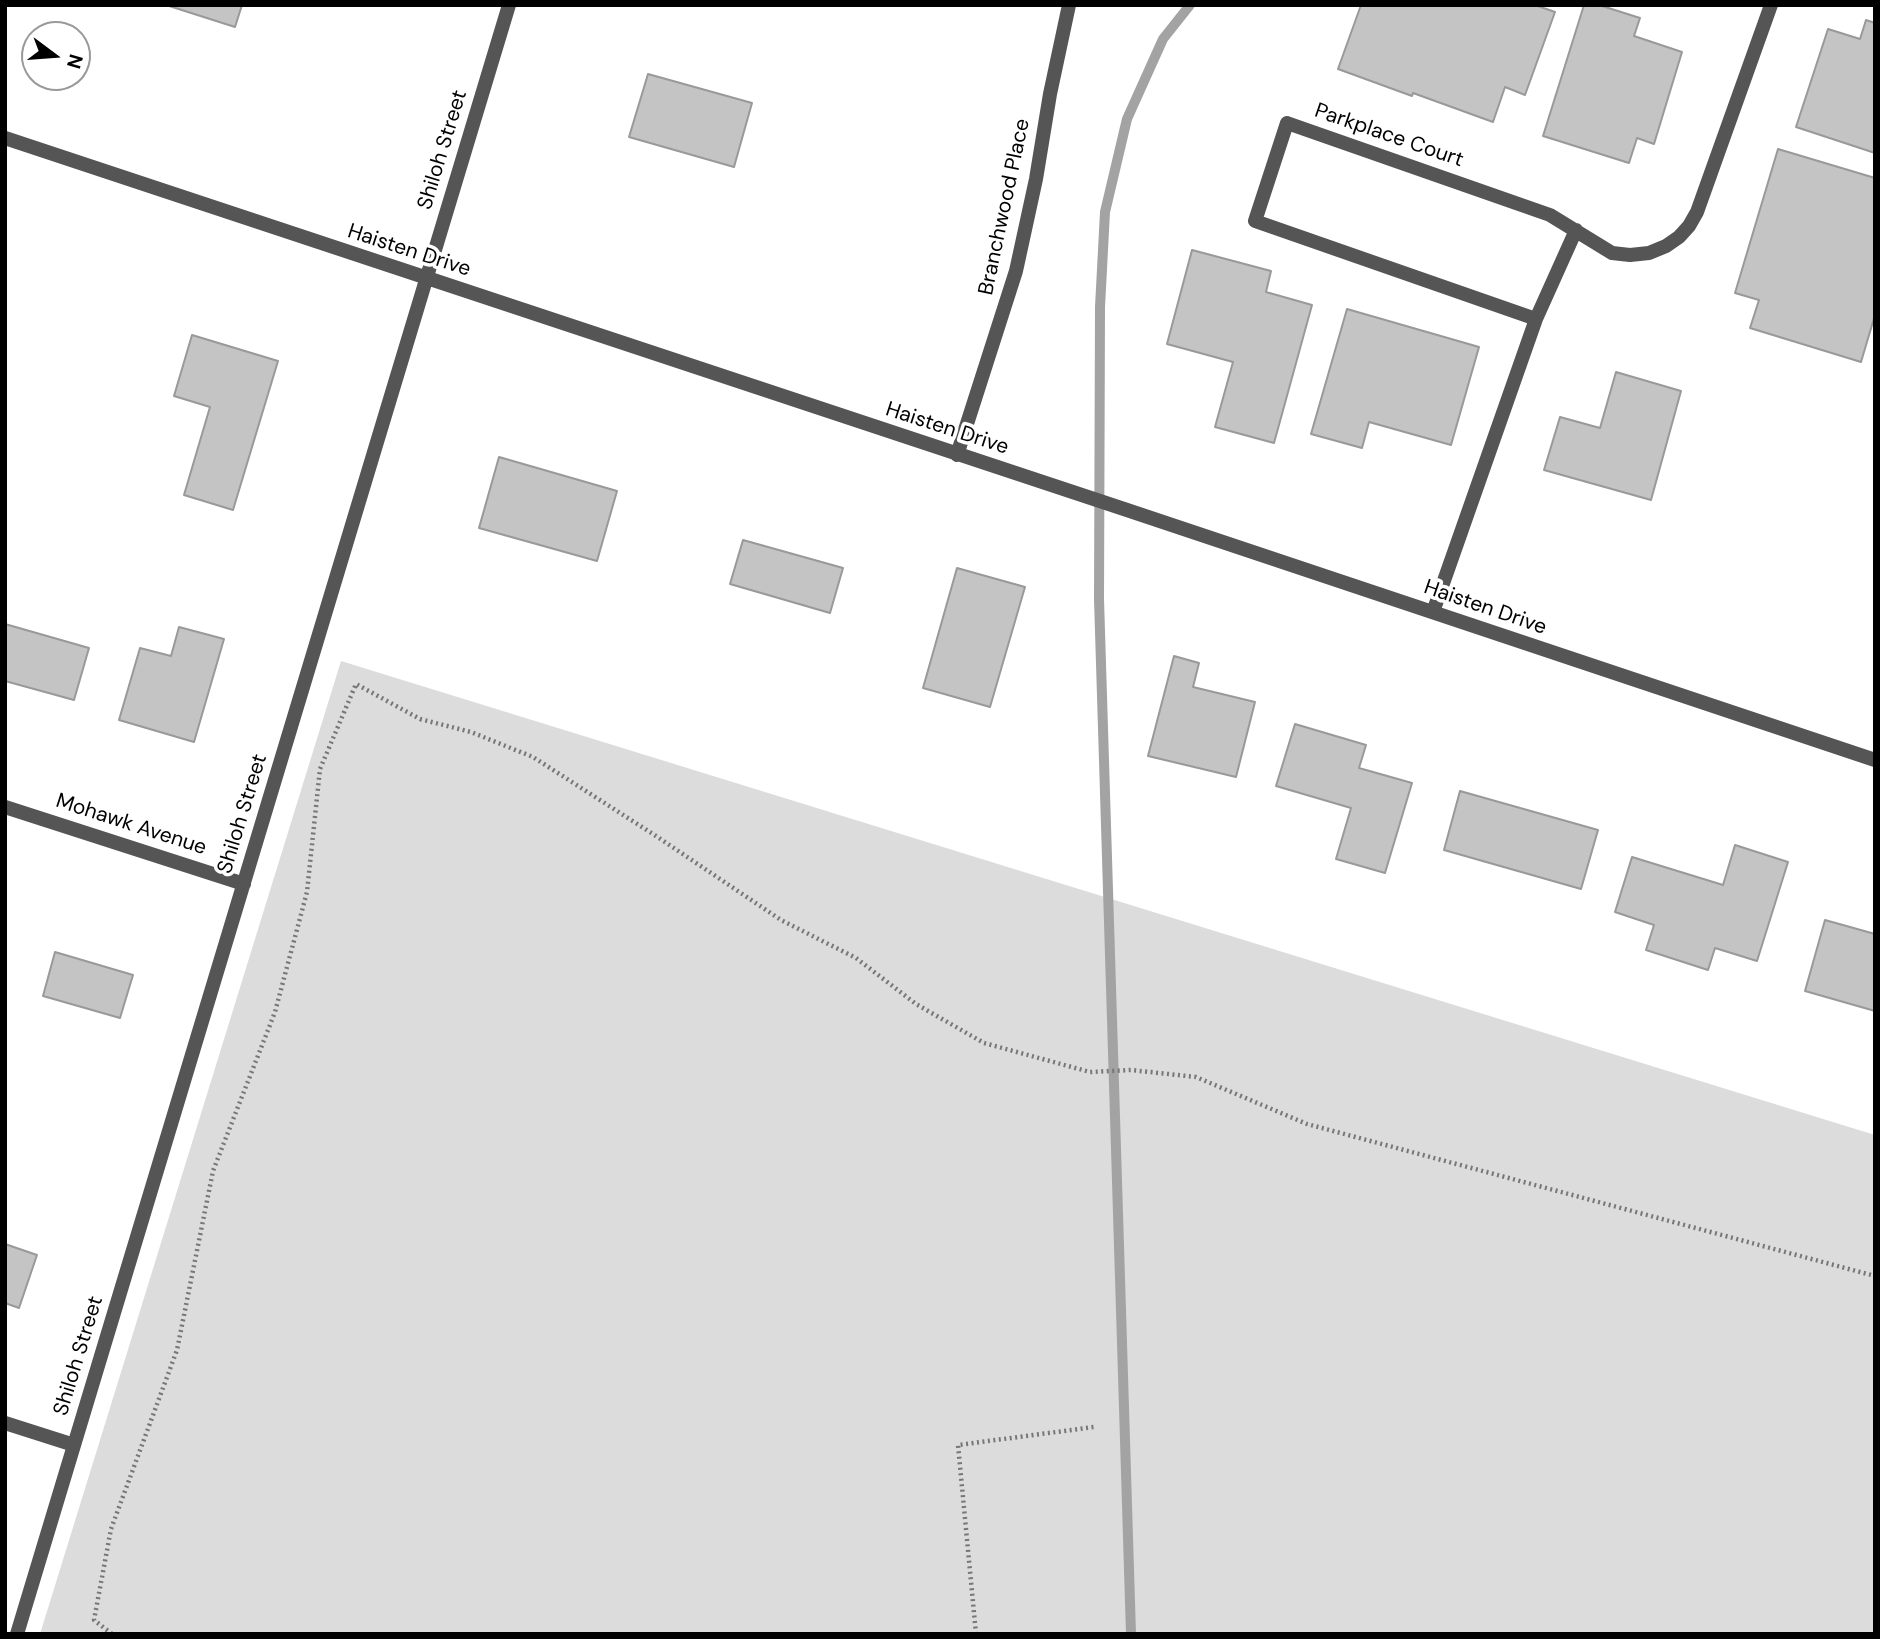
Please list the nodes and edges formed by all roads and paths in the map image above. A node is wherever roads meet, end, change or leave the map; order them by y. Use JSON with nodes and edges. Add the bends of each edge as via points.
{"nodes":[{"id":1,"x":509,"y":5,"type":"edge"},
{"id":2,"x":1069,"y":5,"type":"edge"},
{"id":3,"x":1771,"y":5,"type":"edge"},
{"id":4,"x":5,"y":138,"type":"edge"},
{"id":5,"x":1576,"y":230,"type":"junction"},
{"id":6,"x":427,"y":279,"type":"junction"},
{"id":7,"x":1536,"y":319,"type":"junction"},
{"id":8,"x":957,"y":455,"type":"junction"},
{"id":9,"x":1433,"y":612,"type":"junction"},
{"id":10,"x":1875,"y":760,"type":"edge"},
{"id":11,"x":5,"y":807,"type":"edge"},
{"id":12,"x":244,"y":884,"type":"junction"},
{"id":13,"x":1875,"y":1276,"type":"edge"},
{"id":14,"x":5,"y":1423,"type":"edge"},
{"id":15,"x":1094,"y":1427,"type":"dead end"},
{"id":16,"x":74,"y":1445,"type":"junction"},
{"id":17,"x":17,"y":1634,"type":"edge"},
{"id":18,"x":112,"y":1634,"type":"edge"},
{"id":19,"x":976,"y":1634,"type":"edge"}],
"edges":[{"from":1,"to":6,"type":"street","name":"Shiloh Street"},
{"from":2,"to":8,"type":"street","name":"Branchwood Place","via":[[1016,271]]},
{"from":3,"to":5,"type":"street","name":"Parkplace Court","via":[[1689,226],[1666,246],[1630,255],[1612,253]]},
{"from":4,"to":6,"type":"street","name":"Haisten Drive"},
{"from":5,"to":7,"type":"street"},
{"from":5,"to":7,"type":"street","name":"Parkplace Court","via":[[1550,215],[1287,123],[1255,221]]},
{"from":6,"to":8,"type":"street","name":"Haisten Drive"},
{"from":6,"to":12,"type":"street","name":"Shiloh Street"},
{"from":7,"to":9,"type":"street"},
{"from":8,"to":9,"type":"street","name":"Haisten Drive"},
{"from":9,"to":10,"type":"street","name":"Haisten Drive"},
{"from":11,"to":12,"type":"street","name":"Mohawk Avenue"},
{"from":12,"to":16,"type":"street","name":"Shiloh Street"},
{"from":13,"to":18,"type":"path","via":[[1307,1124],[1196,1077],[1131,1070],[1090,1072],[984,1043],[916,1004],[856,958],[780,920],[533,757],[471,732],[421,719],[356,684],[320,769],[307,892],[275,1012],[213,1171],[177,1350],[111,1529],[94,1620]]},
{"from":14,"to":16,"type":"street"},
{"from":15,"to":19,"type":"path","via":[[958,1445]]},
{"from":16,"to":17,"type":"street","name":"Shiloh Street"}]}
